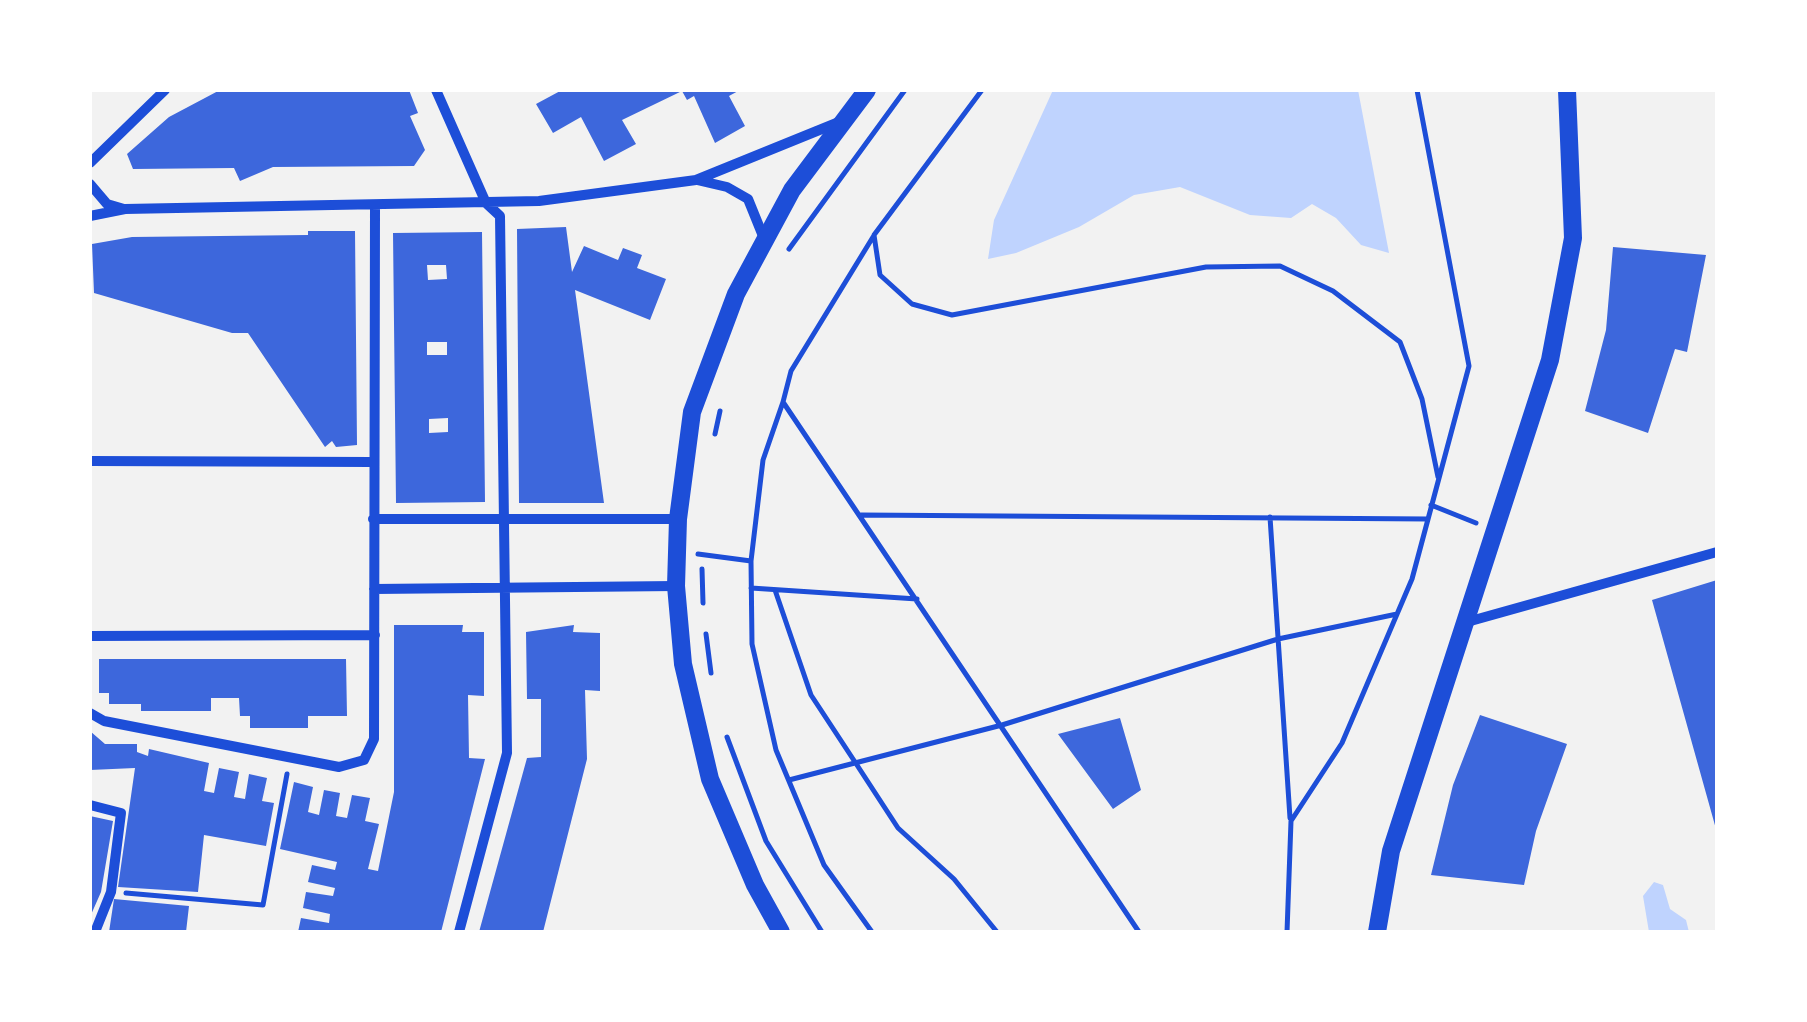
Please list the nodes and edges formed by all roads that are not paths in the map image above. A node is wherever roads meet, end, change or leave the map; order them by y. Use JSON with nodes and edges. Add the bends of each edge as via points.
{"nodes":[{"id":1,"x":165,"y":90,"type":"edge"},
{"id":2,"x":436,"y":90,"type":"edge"},
{"id":3,"x":868,"y":90,"type":"edge"},
{"id":4,"x":1568,"y":90,"type":"edge"},
{"id":5,"x":844,"y":120,"type":"junction"},
{"id":6,"x":90,"y":161,"type":"edge"},
{"id":7,"x":696,"y":180,"type":"junction"},
{"id":8,"x":90,"y":184,"type":"edge"},
{"id":9,"x":486,"y":202,"type":"junction"},
{"id":10,"x":375,"y":206,"type":"junction"},
{"id":11,"x":125,"y":210,"type":"junction"},
{"id":12,"x":90,"y":216,"type":"edge"},
{"id":13,"x":764,"y":236,"type":"junction"},
{"id":14,"x":90,"y":461,"type":"edge"},
{"id":15,"x":372,"y":462,"type":"junction"},
{"id":16,"x":373,"y":519,"type":"junction"},
{"id":17,"x":507,"y":520,"type":"junction"},
{"id":18,"x":678,"y":520,"type":"junction"},
{"id":19,"x":1717,"y":552,"type":"edge"},
{"id":20,"x":676,"y":586,"type":"junction"},
{"id":21,"x":505,"y":589,"type":"junction"},
{"id":22,"x":374,"y":590,"type":"junction"},
{"id":23,"x":1466,"y":622,"type":"junction"},
{"id":24,"x":90,"y":636,"type":"edge"},
{"id":25,"x":375,"y":636,"type":"junction"},
{"id":26,"x":90,"y":713,"type":"edge"},
{"id":27,"x":90,"y":805,"type":"edge"},
{"id":28,"x":95,"y":932,"type":"edge"},
{"id":29,"x":460,"y":932,"type":"edge"},
{"id":30,"x":781,"y":932,"type":"edge"},
{"id":31,"x":1377,"y":932,"type":"edge"}],
"edges":[{"from":1,"to":6,"type":"street"},
{"from":2,"to":9,"type":"street"},
{"from":3,"to":5,"type":"street"},
{"from":4,"to":23,"type":"street","via":[[1574,238],[1550,360]]},
{"from":5,"to":7,"type":"street"},
{"from":5,"to":13,"type":"street"},
{"from":7,"to":9,"type":"street"},
{"from":7,"to":13,"type":"street","via":[[748,199]]},
{"from":8,"to":11,"type":"street","via":[[106,204]]},
{"from":9,"to":10,"type":"street"},
{"from":9,"to":17,"type":"street","via":[[500,216]]},
{"from":10,"to":11,"type":"street"},
{"from":10,"to":15,"type":"street"},
{"from":11,"to":12,"type":"street"},
{"from":13,"to":18,"type":"street","via":[[692,412]]},
{"from":14,"to":15,"type":"street"},
{"from":15,"to":16,"type":"street"},
{"from":16,"to":17,"type":"street"},
{"from":16,"to":22,"type":"street"},
{"from":17,"to":18,"type":"street"},
{"from":17,"to":21,"type":"street"},
{"from":18,"to":20,"type":"street"},
{"from":19,"to":23,"type":"street"},
{"from":20,"to":21,"type":"street"},
{"from":20,"to":30,"type":"street","via":[[683,664],[710,779]]},
{"from":21,"to":22,"type":"street"},
{"from":21,"to":29,"type":"street","via":[[507,753]]},
{"from":22,"to":25,"type":"street"},
{"from":23,"to":31,"type":"street","via":[[1391,851]]},
{"from":24,"to":25,"type":"street"},
{"from":25,"to":26,"type":"street","via":[[374,738],[364,760],[339,767]]},
{"from":27,"to":28,"type":"street","via":[[122,813],[112,892]]}]}
